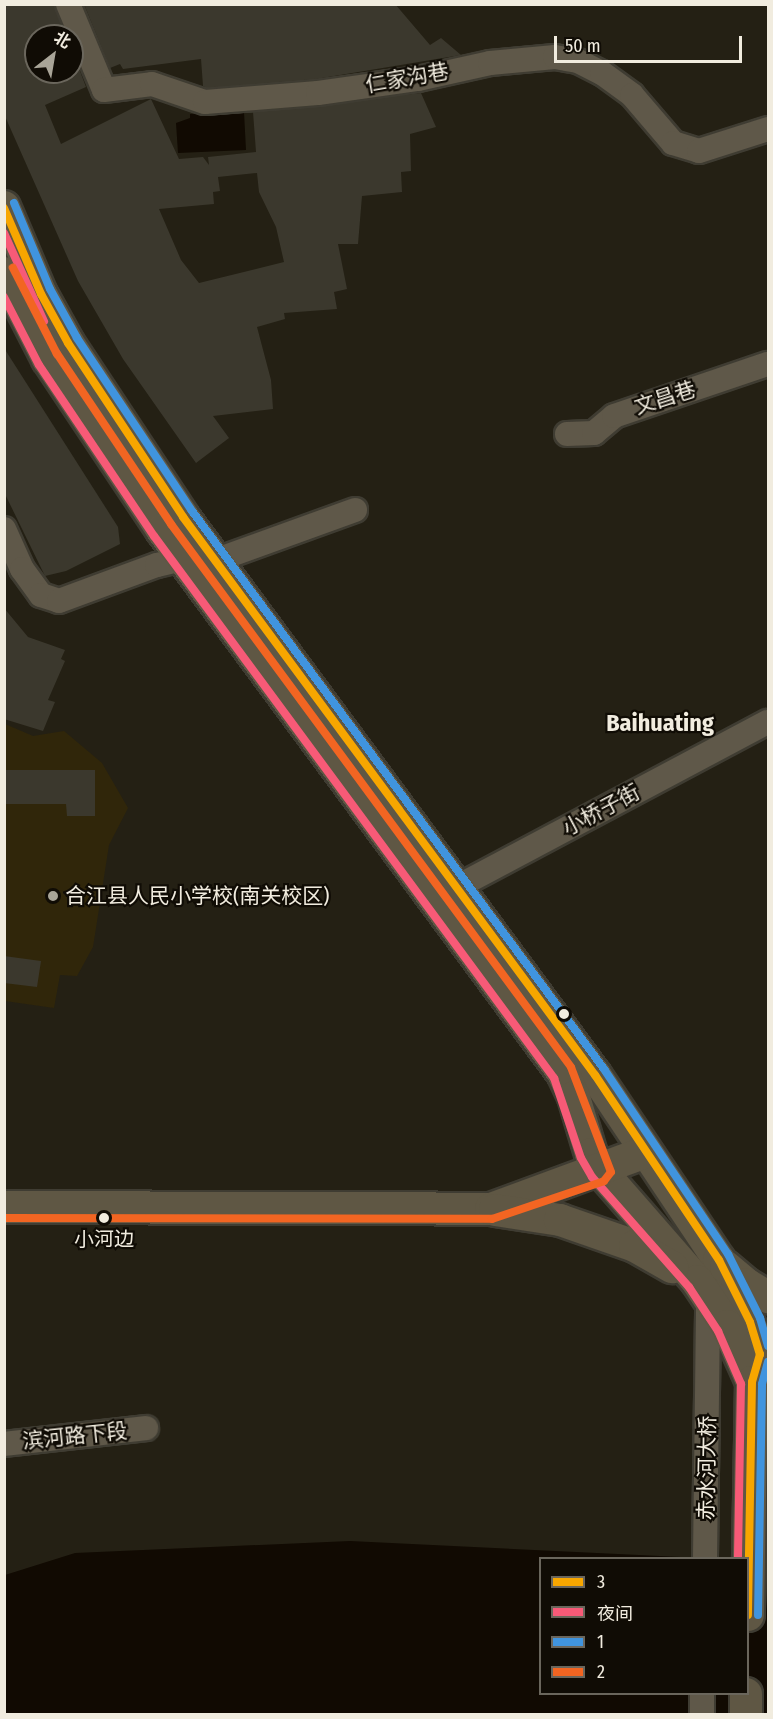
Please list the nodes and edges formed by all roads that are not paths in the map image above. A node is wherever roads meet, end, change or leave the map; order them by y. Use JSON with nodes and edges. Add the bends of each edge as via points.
{"nodes":[{"id":1,"x":68,"y":4,"type":"edge"},
{"id":2,"x":768,"y":129,"type":"edge"},
{"id":3,"x":4,"y":207,"type":"edge"},
{"id":4,"x":7,"y":286,"type":"edge"},
{"id":5,"x":768,"y":364,"type":"edge"},
{"id":6,"x":567,"y":434,"type":"dead end"},
{"id":7,"x":355,"y":510,"type":"dead end"},
{"id":8,"x":4,"y":530,"type":"edge"},
{"id":9,"x":183,"y":559,"type":"junction"},
{"id":10,"x":214,"y":561,"type":"junction"},
{"id":11,"x":768,"y":722,"type":"edge"},
{"id":12,"x":445,"y":893,"type":"junction"},
{"id":13,"x":646,"y":1152,"type":"junction"},
{"id":14,"x":601,"y":1171,"type":"junction"},
{"id":15,"x":4,"y":1207,"type":"edge"},
{"id":16,"x":491,"y":1209,"type":"junction"},
{"id":17,"x":708,"y":1279,"type":"junction"},
{"id":18,"x":768,"y":1297,"type":"edge"},
{"id":19,"x":764,"y":1340,"type":"edge"},
{"id":20,"x":752,"y":1382,"type":"junction"},
{"id":21,"x":146,"y":1428,"type":"dead end"},
{"id":22,"x":4,"y":1444,"type":"edge"},
{"id":23,"x":705,"y":1557,"type":"edge"},
{"id":24,"x":748,"y":1557,"type":"edge"},
{"id":25,"x":702,"y":1695,"type":"edge"},
{"id":26,"x":746,"y":1695,"type":"edge"},
{"id":27,"x":702,"y":1714,"type":"edge"},
{"id":28,"x":746,"y":1714,"type":"edge"}],
"edges":[{"from":1,"to":2,"type":"street","name":"仁家沟巷","via":[[104,90],[152,84],[205,102],[318,93],[418,80],[490,63],[555,57],[578,61],[610,78],[632,95],[673,142],[699,151]]},
{"from":3,"to":10,"type":"main road","via":[[41,294],[68,343]]},
{"from":4,"to":9,"type":"main road","via":[[48,359]]},
{"from":5,"to":6,"type":"street","name":"文昌巷","via":[[614,416],[594,433]]},
{"from":7,"to":10,"type":"street"},
{"from":8,"to":9,"type":"street","via":[[22,569],[45,600],[59,601]]},
{"from":9,"to":10,"type":"street"},
{"from":9,"to":12,"type":"main road"},
{"from":10,"to":12,"type":"main road"},
{"from":11,"to":12,"type":"street","name":"小桥子街"},
{"from":12,"to":13,"type":"main road","via":[[595,1075]]},
{"from":12,"to":14,"type":"main road","via":[[563,1073],[591,1154]]},
{"from":13,"to":14,"type":"main road"},
{"from":13,"to":17,"type":"main road"},
{"from":14,"to":16,"type":"main road"},
{"from":14,"to":17,"type":"main road"},
{"from":15,"to":16,"type":"main road"},
{"from":16,"to":17,"type":"main road","via":[[560,1220]]},
{"from":17,"to":18,"type":"main road","via":[[746,1284]]},
{"from":17,"to":19,"type":"main road"},
{"from":17,"to":20,"type":"main road"},
{"from":17,"to":23,"type":"street","name":"赤水河大桥"},
{"from":19,"to":20,"type":"main road"},
{"from":20,"to":24,"type":"main road","name":"赤水河大桥"},
{"from":21,"to":22,"type":"street","name":"滨河路下段"},
{"from":25,"to":27,"type":"street"},
{"from":26,"to":28,"type":"main road"}]}
